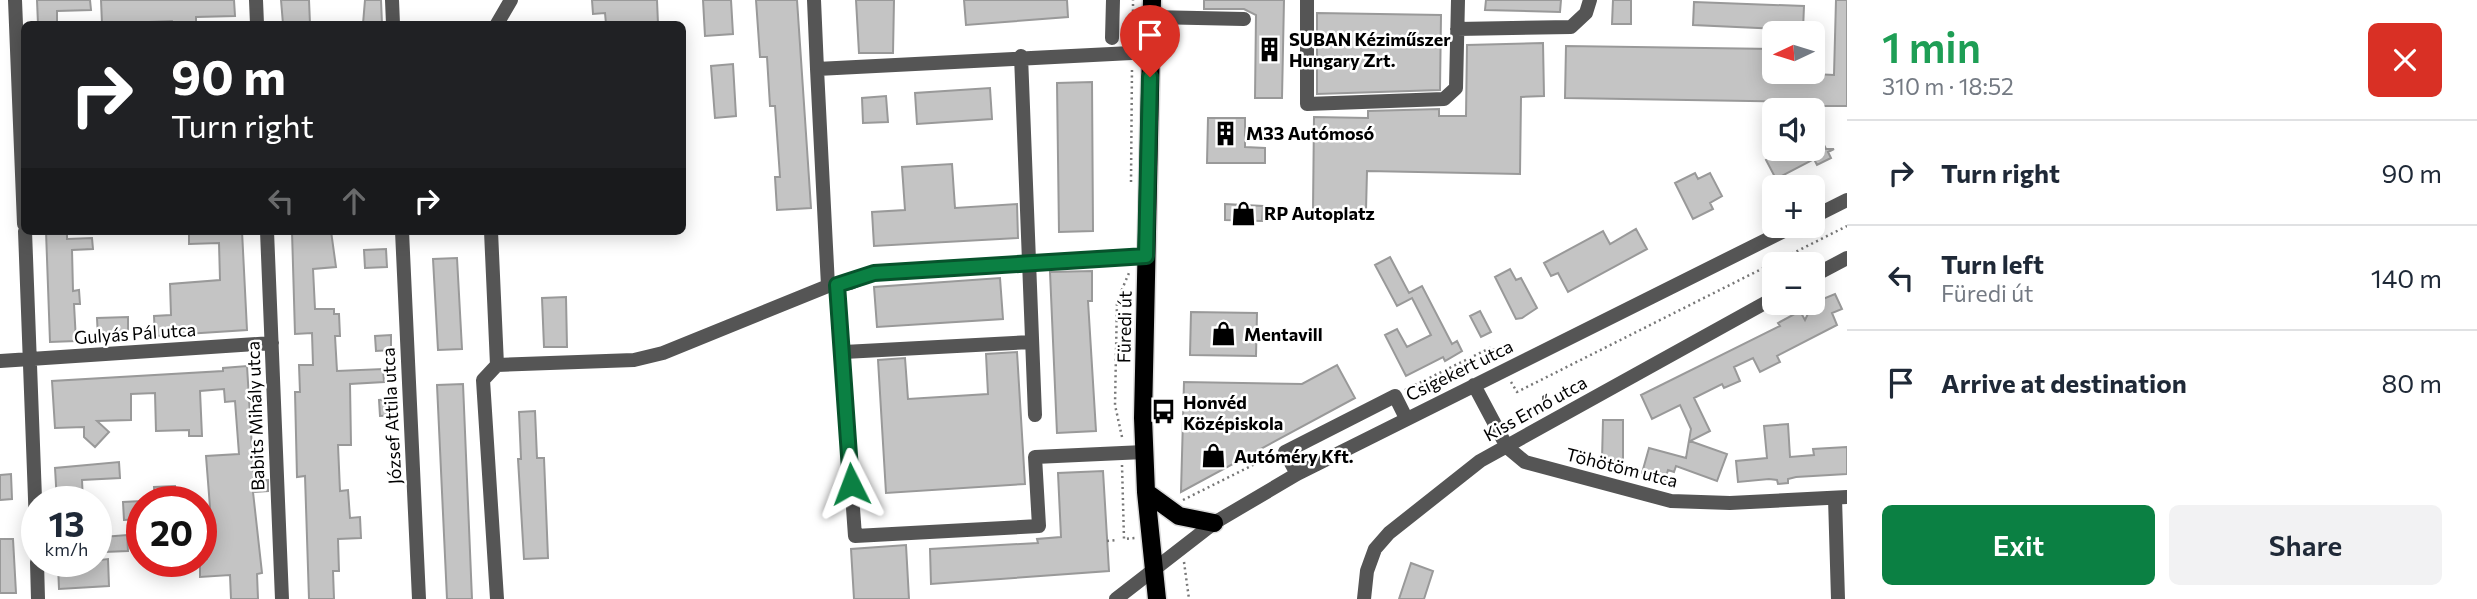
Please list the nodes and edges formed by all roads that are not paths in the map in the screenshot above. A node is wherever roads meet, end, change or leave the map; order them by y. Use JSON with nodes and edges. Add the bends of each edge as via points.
{"nodes":[{"id":1,"x":15,"y":0,"type":"edge"},
{"id":2,"x":256,"y":0,"type":"edge"},
{"id":3,"x":392,"y":0,"type":"edge"},
{"id":4,"x":511,"y":0,"type":"edge"},
{"id":5,"x":814,"y":0,"type":"edge"},
{"id":6,"x":1112,"y":0,"type":"edge"},
{"id":7,"x":1307,"y":0,"type":"edge"},
{"id":8,"x":1458,"y":0,"type":"edge"},
{"id":9,"x":1590,"y":0,"type":"edge"},
{"id":10,"x":1152,"y":9,"type":"edge"},
{"id":11,"x":1244,"y":19,"type":"dead end"},
{"id":12,"x":257,"y":21,"type":"edge"},
{"id":13,"x":393,"y":21,"type":"edge"},
{"id":14,"x":499,"y":21,"type":"edge"},
{"id":15,"x":1457,"y":29,"type":"junction"},
{"id":16,"x":1112,"y":38,"type":"dead end"},
{"id":17,"x":1142,"y":52,"type":"junction"},
{"id":18,"x":1021,"y":56,"type":"junction"},
{"id":19,"x":817,"y":69,"type":"junction"},
{"id":20,"x":21,"y":149,"type":"edge"},
{"id":21,"x":1847,"y":200,"type":"edge"},
{"id":22,"x":1825,"y":210,"type":"edge"},
{"id":23,"x":25,"y":235,"type":"edge"},
{"id":24,"x":267,"y":235,"type":"edge"},
{"id":25,"x":402,"y":235,"type":"edge"},
{"id":26,"x":491,"y":235,"type":"edge"},
{"id":27,"x":1770,"y":238,"type":"edge"},
{"id":28,"x":1138,"y":256,"type":"junction"},
{"id":29,"x":1847,"y":258,"type":"edge"},
{"id":30,"x":1030,"y":264,"type":"junction"},
{"id":31,"x":1825,"y":270,"type":"edge"},
{"id":32,"x":832,"y":285,"type":"junction"},
{"id":33,"x":1762,"y":305,"type":"edge"},
{"id":34,"x":1032,"y":342,"type":"junction"},
{"id":35,"x":272,"y":343,"type":"junction"},
{"id":36,"x":844,"y":352,"type":"junction"},
{"id":37,"x":30,"y":359,"type":"junction"},
{"id":38,"x":0,"y":361,"type":"edge"},
{"id":39,"x":497,"y":365,"type":"junction"},
{"id":40,"x":1474,"y":385,"type":"junction"},
{"id":41,"x":1035,"y":415,"type":"dead end"},
{"id":42,"x":1406,"y":418,"type":"junction"},
{"id":43,"x":1507,"y":447,"type":"junction"},
{"id":44,"x":1144,"y":452,"type":"junction"},
{"id":45,"x":1297,"y":474,"type":"junction"},
{"id":46,"x":35,"y":486,"type":"edge"},
{"id":47,"x":1146,"y":492,"type":"junction"},
{"id":48,"x":1841,"y":497,"type":"edge"},
{"id":49,"x":1214,"y":523,"type":"junction"},
{"id":50,"x":1154,"y":570,"type":"junction"},
{"id":51,"x":37,"y":577,"type":"edge"},
{"id":52,"x":38,"y":599,"type":"edge"},
{"id":53,"x":282,"y":599,"type":"edge"},
{"id":54,"x":419,"y":599,"type":"edge"},
{"id":55,"x":497,"y":599,"type":"edge"},
{"id":56,"x":1116,"y":599,"type":"edge"},
{"id":57,"x":1157,"y":599,"type":"edge"},
{"id":58,"x":1364,"y":599,"type":"edge"},
{"id":59,"x":1838,"y":599,"type":"edge"}],
"edges":[{"from":1,"to":20,"type":"street"},
{"from":2,"to":12,"type":"street"},
{"from":3,"to":13,"type":"street"},
{"from":4,"to":14,"type":"street"},
{"from":5,"to":19,"type":"street"},
{"from":6,"to":16,"type":"street"},
{"from":7,"to":15,"type":"street","via":[[1307,104],[1444,99],[1456,88]]},
{"from":8,"to":15,"type":"street"},
{"from":9,"to":15,"type":"street","via":[[1586,13],[1570,27]]},
{"from":10,"to":11,"type":"street"},
{"from":10,"to":17,"type":"main road","name":"Füredi út"},
{"from":17,"to":18,"type":"street"},
{"from":17,"to":28,"type":"main road","name":"Füredi út"},
{"from":18,"to":19,"type":"street"},
{"from":18,"to":30,"type":"street"},
{"from":19,"to":32,"type":"street"},
{"from":21,"to":22,"type":"street"},
{"from":23,"to":37,"type":"street"},
{"from":24,"to":35,"type":"street","name":"Babits Mihály utca"},
{"from":25,"to":54,"type":"street","name":"József Attila utca"},
{"from":26,"to":39,"type":"street"},
{"from":27,"to":40,"type":"street","name":"Csigekert utca"},
{"from":28,"to":30,"type":"street"},
{"from":28,"to":44,"type":"main road","name":"Füredi út"},
{"from":29,"to":31,"type":"street"},
{"from":30,"to":32,"type":"street","via":[[874,273]]},
{"from":30,"to":34,"type":"street"},
{"from":32,"to":36,"type":"street"},
{"from":32,"to":39,"type":"street","via":[[663,353],[634,360]]},
{"from":33,"to":43,"type":"street","name":"Kiss Ernő utca"},
{"from":34,"to":36,"type":"street"},
{"from":34,"to":41,"type":"street"},
{"from":35,"to":37,"type":"street","name":"Gulyás Pál utca"},
{"from":35,"to":53,"type":"street","name":"Babits Mihály utca"},
{"from":36,"to":44,"type":"street","via":[[855,536],[1039,526],[1035,457]]},
{"from":37,"to":38,"type":"street","name":"Gulyás Pál utca"},
{"from":37,"to":46,"type":"street"},
{"from":39,"to":55,"type":"street","via":[[483,380]]},
{"from":40,"to":42,"type":"street","name":"Csigekert utca"},
{"from":40,"to":43,"type":"street"},
{"from":42,"to":45,"type":"street","name":"Csigekert utca"},
{"from":42,"to":45,"type":"street","via":[[1395,396],[1285,452]]},
{"from":43,"to":48,"type":"street","name":"Töhötöm utca","via":[[1525,462],[1671,501]]},
{"from":43,"to":58,"type":"street","name":"Kiss Ernő utca","via":[[1480,461],[1389,533],[1375,549]]},
{"from":44,"to":47,"type":"main road","name":"Füredi út"},
{"from":45,"to":49,"type":"street","name":"Csigekert utca"},
{"from":47,"to":49,"type":"main road","via":[[1179,516]]},
{"from":47,"to":50,"type":"main road","name":"Füredi út"},
{"from":48,"to":59,"type":"street"},
{"from":49,"to":50,"type":"street","name":"Csigekert utca"},
{"from":50,"to":56,"type":"street","name":"Csigekert utca"},
{"from":50,"to":57,"type":"main road","name":"Füredi út"},
{"from":51,"to":52,"type":"street"}]}
